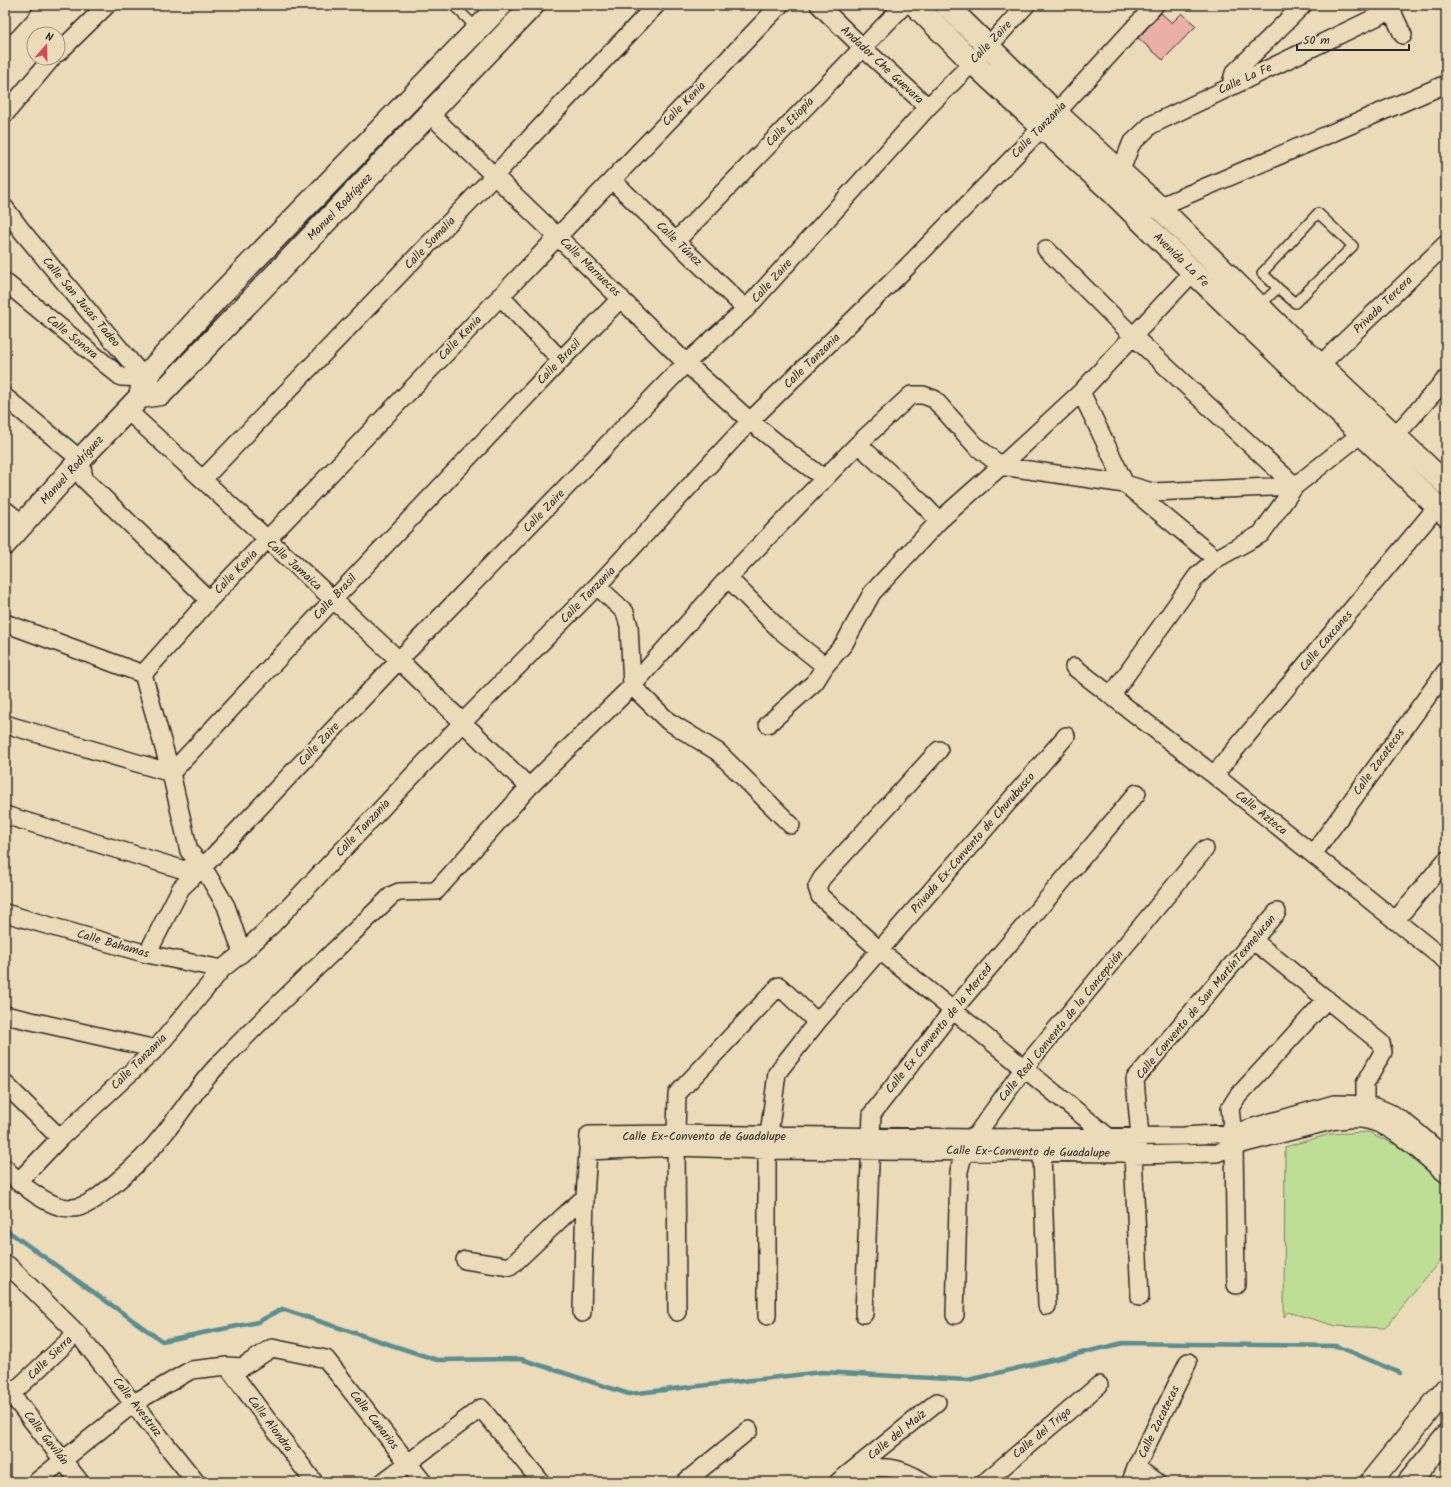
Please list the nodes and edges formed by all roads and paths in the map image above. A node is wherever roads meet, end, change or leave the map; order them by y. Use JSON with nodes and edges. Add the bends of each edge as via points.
{"nodes":[{"id":1,"x":24,"y":5,"type":"edge"},
{"id":2,"x":107,"y":5,"type":"edge"},
{"id":3,"x":453,"y":5,"type":"edge"},
{"id":4,"x":501,"y":5,"type":"edge"},
{"id":5,"x":533,"y":5,"type":"edge"},
{"id":6,"x":656,"y":5,"type":"edge"},
{"id":7,"x":780,"y":5,"type":"edge"},
{"id":8,"x":819,"y":5,"type":"edge"},
{"id":9,"x":904,"y":5,"type":"edge"},
{"id":10,"x":915,"y":5,"type":"edge"},
{"id":11,"x":946,"y":5,"type":"edge"},
{"id":12,"x":1026,"y":5,"type":"edge"},
{"id":13,"x":1155,"y":5,"type":"edge"},
{"id":14,"x":1303,"y":5,"type":"edge"},
{"id":15,"x":1390,"y":7,"type":"edge"},
{"id":16,"x":5,"y":26,"type":"edge"},
{"id":17,"x":478,"y":30,"type":"junction"},
{"id":18,"x":1403,"y":35,"type":"dead end"},
{"id":19,"x":66,"y":44,"type":"edge"},
{"id":20,"x":989,"y":46,"type":"junction"},
{"id":21,"x":862,"y":47,"type":"junction"},
{"id":22,"x":972,"y":62,"type":"junction"},
{"id":23,"x":45,"y":66,"type":"edge"},
{"id":24,"x":1234,"y":84,"type":"junction"},
{"id":25,"x":1446,"y":84,"type":"edge"},
{"id":26,"x":928,"y":107,"type":"junction"},
{"id":27,"x":5,"y":114,"type":"edge"},
{"id":28,"x":430,"y":114,"type":"junction"},
{"id":29,"x":1049,"y":120,"type":"junction"},
{"id":30,"x":1120,"y":172,"type":"junction"},
{"id":31,"x":494,"y":176,"type":"junction"},
{"id":32,"x":612,"y":180,"type":"junction"},
{"id":33,"x":1112,"y":192,"type":"junction"},
{"id":34,"x":1159,"y":207,"type":"junction"},
{"id":35,"x":5,"y":208,"type":"edge"},
{"id":36,"x":1133,"y":213,"type":"junction"},
{"id":37,"x":558,"y":237,"type":"junction"},
{"id":38,"x":676,"y":241,"type":"junction"},
{"id":39,"x":1446,"y":244,"type":"edge"},
{"id":40,"x":1046,"y":248,"type":"dead end"},
{"id":41,"x":1193,"y":272,"type":"junction"},
{"id":42,"x":5,"y":282,"type":"edge"},
{"id":43,"x":1278,"y":288,"type":"junction"},
{"id":44,"x":500,"y":296,"type":"junction"},
{"id":45,"x":622,"y":298,"type":"junction"},
{"id":46,"x":1260,"y":306,"type":"junction"},
{"id":47,"x":746,"y":309,"type":"junction"},
{"id":48,"x":1133,"y":336,"type":"junction"},
{"id":49,"x":561,"y":360,"type":"junction"},
{"id":50,"x":686,"y":363,"type":"junction"},
{"id":51,"x":1320,"y":365,"type":"junction"},
{"id":52,"x":1446,"y":379,"type":"edge"},
{"id":53,"x":1081,"y":392,"type":"junction"},
{"id":54,"x":137,"y":395,"type":"junction"},
{"id":55,"x":5,"y":397,"type":"edge"},
{"id":56,"x":750,"y":421,"type":"junction"},
{"id":57,"x":1361,"y":434,"type":"junction"},
{"id":58,"x":1395,"y":436,"type":"junction"},
{"id":59,"x":858,"y":444,"type":"junction"},
{"id":60,"x":81,"y":460,"type":"junction"},
{"id":61,"x":1001,"y":466,"type":"junction"},
{"id":62,"x":824,"y":478,"type":"junction"},
{"id":63,"x":202,"y":479,"type":"junction"},
{"id":64,"x":1124,"y":484,"type":"junction"},
{"id":65,"x":1446,"y":484,"type":"edge"},
{"id":66,"x":1295,"y":486,"type":"junction"},
{"id":67,"x":5,"y":510,"type":"edge"},
{"id":68,"x":1442,"y":511,"type":"edge"},
{"id":69,"x":939,"y":521,"type":"junction"},
{"id":70,"x":23,"y":524,"type":"junction"},
{"id":71,"x":267,"y":540,"type":"junction"},
{"id":72,"x":5,"y":544,"type":"edge"},
{"id":73,"x":1216,"y":559,"type":"junction"},
{"id":74,"x":728,"y":578,"type":"junction"},
{"id":75,"x":597,"y":586,"type":"junction"},
{"id":76,"x":209,"y":600,"type":"junction"},
{"id":77,"x":333,"y":600,"type":"junction"},
{"id":78,"x":5,"y":623,"type":"edge"},
{"id":79,"x":399,"y":660,"type":"junction"},
{"id":80,"x":825,"y":666,"type":"junction"},
{"id":81,"x":1074,"y":667,"type":"dead end"},
{"id":82,"x":1446,"y":670,"type":"edge"},
{"id":83,"x":143,"y":674,"type":"junction"},
{"id":84,"x":632,"y":686,"type":"junction"},
{"id":85,"x":1110,"y":696,"type":"junction"},
{"id":86,"x":463,"y":722,"type":"junction"},
{"id":87,"x":5,"y":724,"type":"edge"},
{"id":88,"x":768,"y":724,"type":"dead end"},
{"id":89,"x":1066,"y":736,"type":"dead end"},
{"id":90,"x":939,"y":750,"type":"dead end"},
{"id":91,"x":171,"y":773,"type":"junction"},
{"id":92,"x":1214,"y":776,"type":"junction"},
{"id":93,"x":529,"y":787,"type":"junction"},
{"id":94,"x":1138,"y":793,"type":"dead end"},
{"id":95,"x":5,"y":816,"type":"edge"},
{"id":96,"x":791,"y":825,"type":"dead end"},
{"id":97,"x":1205,"y":849,"type":"dead end"},
{"id":98,"x":1313,"y":854,"type":"junction"},
{"id":99,"x":1446,"y":860,"type":"edge"},
{"id":100,"x":203,"y":867,"type":"junction"},
{"id":101,"x":7,"y":912,"type":"edge"},
{"id":102,"x":1277,"y":912,"type":"dead end"},
{"id":103,"x":1396,"y":921,"type":"junction"},
{"id":104,"x":1254,"y":941,"type":"junction"},
{"id":105,"x":879,"y":950,"type":"junction"},
{"id":106,"x":242,"y":953,"type":"junction"},
{"id":107,"x":147,"y":954,"type":"junction"},
{"id":108,"x":1446,"y":961,"type":"edge"},
{"id":109,"x":222,"y":969,"type":"junction"},
{"id":110,"x":1327,"y":1000,"type":"junction"},
{"id":111,"x":952,"y":1010,"type":"junction"},
{"id":112,"x":5,"y":1015,"type":"edge"},
{"id":113,"x":817,"y":1022,"type":"junction"},
{"id":114,"x":156,"y":1049,"type":"junction"},
{"id":115,"x":1024,"y":1068,"type":"junction"},
{"id":116,"x":5,"y":1084,"type":"edge"},
{"id":117,"x":1363,"y":1112,"type":"junction"},
{"id":118,"x":1108,"y":1136,"type":"junction"},
{"id":119,"x":1053,"y":1137,"type":"junction"},
{"id":120,"x":1140,"y":1137,"type":"junction"},
{"id":121,"x":60,"y":1138,"type":"junction"},
{"id":122,"x":974,"y":1138,"type":"junction"},
{"id":123,"x":1233,"y":1139,"type":"junction"},
{"id":124,"x":676,"y":1141,"type":"junction"},
{"id":125,"x":768,"y":1143,"type":"junction"},
{"id":126,"x":871,"y":1143,"type":"junction"},
{"id":127,"x":964,"y":1152,"type":"junction"},
{"id":128,"x":1042,"y":1153,"type":"junction"},
{"id":129,"x":1128,"y":1154,"type":"junction"},
{"id":130,"x":1446,"y":1157,"type":"edge"},
{"id":131,"x":5,"y":1168,"type":"edge"},
{"id":132,"x":1446,"y":1174,"type":"edge"},
{"id":133,"x":18,"y":1182,"type":"junction"},
{"id":134,"x":586,"y":1197,"type":"junction"},
{"id":135,"x":465,"y":1260,"type":"dead end"},
{"id":136,"x":5,"y":1267,"type":"edge"},
{"id":137,"x":1236,"y":1285,"type":"dead end"},
{"id":138,"x":1140,"y":1297,"type":"dead end"},
{"id":139,"x":1047,"y":1306,"type":"dead end"},
{"id":140,"x":676,"y":1312,"type":"dead end"},
{"id":141,"x":582,"y":1313,"type":"dead end"},
{"id":142,"x":864,"y":1314,"type":"dead end"},
{"id":143,"x":767,"y":1316,"type":"dead end"},
{"id":144,"x":955,"y":1316,"type":"dead end"},
{"id":145,"x":77,"y":1332,"type":"junction"},
{"id":146,"x":1188,"y":1362,"type":"dead end"},
{"id":147,"x":227,"y":1366,"type":"junction"},
{"id":148,"x":1099,"y":1385,"type":"dead end"},
{"id":149,"x":1446,"y":1389,"type":"edge"},
{"id":150,"x":8,"y":1398,"type":"edge"},
{"id":151,"x":937,"y":1402,"type":"dead end"},
{"id":152,"x":134,"y":1403,"type":"junction"},
{"id":153,"x":749,"y":1430,"type":"dead end"},
{"id":154,"x":1446,"y":1437,"type":"edge"},
{"id":155,"x":64,"y":1460,"type":"junction"},
{"id":156,"x":407,"y":1463,"type":"junction"},
{"id":157,"x":1134,"y":1475,"type":"edge"},
{"id":158,"x":845,"y":1477,"type":"edge"},
{"id":159,"x":36,"y":1482,"type":"edge"},
{"id":160,"x":80,"y":1482,"type":"edge"},
{"id":161,"x":196,"y":1482,"type":"edge"},
{"id":162,"x":314,"y":1482,"type":"edge"},
{"id":163,"x":383,"y":1482,"type":"edge"},
{"id":164,"x":422,"y":1482,"type":"edge"},
{"id":165,"x":541,"y":1482,"type":"edge"},
{"id":166,"x":685,"y":1482,"type":"edge"},
{"id":167,"x":924,"y":1482,"type":"edge"},
{"id":168,"x":985,"y":1482,"type":"edge"},
{"id":169,"x":1156,"y":1482,"type":"edge"},
{"id":170,"x":1371,"y":1482,"type":"edge"},
{"id":171,"x":1409,"y":1482,"type":"edge"}],
"edges":[{"from":1,"to":16,"type":"street"},
{"from":2,"to":19,"type":"street"},
{"from":3,"to":17,"type":"lane"},
{"from":4,"to":17,"type":"street","name":"Manuel Rodríguez"},
{"from":5,"to":28,"type":"street","name":"Manuel Rodríguez"},
{"from":6,"to":31,"type":"street","name":"Calle Somalia"},
{"from":7,"to":32,"type":"street","name":"Calle Kenia"},
{"from":8,"to":21,"type":"street","name":"Andador Che Guevara"},
{"from":9,"to":21,"type":"street","name":"Calle Etiopía"},
{"from":10,"to":22,"type":"street","name":"Avenida La Fe"},
{"from":11,"to":20,"type":"street","name":"Avenida La Fe"},
{"from":12,"to":20,"type":"street","name":"Calle Zaire"},
{"from":13,"to":29,"type":"street","name":"Calle Tanzania"},
{"from":14,"to":24,"type":"street","via":[[1234,73]]},
{"from":15,"to":18,"type":"street"},
{"from":15,"to":24,"type":"street","name":"Calle La Fe"},
{"from":17,"to":54,"type":"street","name":"Manuel Rodríguez","via":[[218,297]]},
{"from":20,"to":22,"type":"street","name":"Calle Zaire"},
{"from":20,"to":29,"type":"street","name":"Avenida La Fe"},
{"from":21,"to":26,"type":"street","name":"Andador Che Guevara"},
{"from":21,"to":38,"type":"street","name":"Calle Etiopía"},
{"from":22,"to":26,"type":"street","name":"Calle Zaire"},
{"from":22,"to":29,"type":"street","name":"Avenida La Fe"},
{"from":23,"to":27,"type":"street"},
{"from":24,"to":30,"type":"street","name":"Calle La Fe","via":[[1151,125],[1131,144]]},
{"from":25,"to":34,"type":"street"},
{"from":26,"to":47,"type":"street","name":"Calle Zaire"},
{"from":28,"to":31,"type":"street","name":"Calle Marruecos"},
{"from":28,"to":54,"type":"street","name":"Manuel Rodríguez","via":[[161,394]]},
{"from":29,"to":30,"type":"street","name":"Avenida La Fe"},
{"from":29,"to":33,"type":"street","name":"Avenida La Fe"},
{"from":29,"to":56,"type":"street","name":"Calle Tanzania","via":[[908,266]]},
{"from":30,"to":33,"type":"street","name":"Calle La Fe"},
{"from":30,"to":34,"type":"street","name":"Avenida La Fe"},
{"from":31,"to":37,"type":"street","name":"Calle Marruecos"},
{"from":31,"to":63,"type":"street","name":"Calle Somalia"},
{"from":32,"to":37,"type":"street","name":"Calle Kenia"},
{"from":32,"to":38,"type":"street","name":"Calle Túnez"},
{"from":33,"to":36,"type":"street","name":"Avenida La Fe"},
{"from":34,"to":36,"type":"street"},
{"from":34,"to":46,"type":"street","name":"Avenida La Fe"},
{"from":35,"to":54,"type":"street","name":"Calle San Jusas Tadeo"},
{"from":36,"to":41,"type":"street","name":"Avenida La Fe"},
{"from":37,"to":44,"type":"street","name":"Calle Kenia"},
{"from":37,"to":45,"type":"street","name":"Calle Marruecos"},
{"from":38,"to":47,"type":"street","name":"Calle Túnez"},
{"from":39,"to":51,"type":"street","name":"Privada Tercera"},
{"from":40,"to":48,"type":"street"},
{"from":41,"to":48,"type":"street"},
{"from":41,"to":57,"type":"street","name":"Avenida La Fe"},
{"from":42,"to":54,"type":"street","name":"Calle Sonora","via":[[121,377]]},
{"from":43,"to":43,"type":"lane","via":[[1262,273],[1318,213],[1353,246],[1295,303]]},
{"from":43,"to":46,"type":"lane"},
{"from":44,"to":49,"type":"street"},
{"from":44,"to":71,"type":"street","name":"Calle Kenia"},
{"from":45,"to":49,"type":"street","name":"Calle Brasil"},
{"from":45,"to":50,"type":"street","name":"Calle Marruecos"},
{"from":46,"to":51,"type":"street","name":"Avenida La Fe"},
{"from":47,"to":50,"type":"street","name":"Calle Zaire"},
{"from":48,"to":53,"type":"street"},
{"from":48,"to":66,"type":"street"},
{"from":49,"to":77,"type":"street","name":"Calle Brasil"},
{"from":50,"to":56,"type":"street","name":"Calle Marruecos"},
{"from":50,"to":79,"type":"street","name":"Calle Zaire"},
{"from":51,"to":58,"type":"street","name":"Avenida La Fe"},
{"from":52,"to":58,"type":"street"},
{"from":53,"to":61,"type":"street"},
{"from":53,"to":64,"type":"street"},
{"from":54,"to":60,"type":"street","name":"Manuel Rodríguez"},
{"from":54,"to":63,"type":"street","name":"Calle Jamaica"},
{"from":55,"to":60,"type":"street"},
{"from":56,"to":62,"type":"street","name":"Calle Marruecos"},
{"from":56,"to":75,"type":"street","name":"Calle Tanzania"},
{"from":57,"to":66,"type":"street"},
{"from":57,"to":68,"type":"street","name":"Avenida La Fe"},
{"from":58,"to":65,"type":"street","name":"Avenida La Fe"},
{"from":59,"to":61,"type":"street","via":[[911,395],[923,395],[934,399],[976,446]]},
{"from":59,"to":62,"type":"street"},
{"from":59,"to":69,"type":"street"},
{"from":60,"to":70,"type":"street","name":"Manuel Rodríguez"},
{"from":60,"to":76,"type":"street","via":[[84,479]]},
{"from":61,"to":64,"type":"street"},
{"from":61,"to":69,"type":"street"},
{"from":62,"to":74,"type":"street"},
{"from":63,"to":71,"type":"street","name":"Calle Jamaica"},
{"from":64,"to":66,"type":"street","via":[[1152,492]]},
{"from":64,"to":73,"type":"street"},
{"from":66,"to":73,"type":"street","via":[[1261,534]]},
{"from":67,"to":70,"type":"street"},
{"from":68,"to":92,"type":"street","name":"Calle Caxcanes"},
{"from":69,"to":80,"type":"street","via":[[872,593],[844,644]]},
{"from":70,"to":72,"type":"street","name":"Manuel Rodríguez"},
{"from":71,"to":76,"type":"street","name":"Calle Kenia"},
{"from":71,"to":77,"type":"street","name":"Calle Jamaica"},
{"from":73,"to":85,"type":"street","via":[[1197,576]]},
{"from":74,"to":80,"type":"street","via":[[781,631]]},
{"from":74,"to":84,"type":"street"},
{"from":75,"to":84,"type":"street","via":[[625,612],[629,626]]},
{"from":75,"to":86,"type":"street","name":"Calle Tanzania"},
{"from":76,"to":83,"type":"street","name":"Calle Kenia"},
{"from":77,"to":79,"type":"street","name":"Calle Jamaica"},
{"from":77,"to":91,"type":"street","name":"Calle Brasil"},
{"from":78,"to":83,"type":"street"},
{"from":79,"to":86,"type":"street","name":"Calle Jamaica"},
{"from":79,"to":100,"type":"street","name":"Calle Zaire"},
{"from":80,"to":88,"type":"street","via":[[815,682]]},
{"from":81,"to":85,"type":"street","name":"Calle Azteca"},
{"from":82,"to":98,"type":"street","name":"Calle Zacatecos"},
{"from":83,"to":91,"type":"street"},
{"from":84,"to":93,"type":"street"},
{"from":84,"to":96,"type":"street","via":[[668,721],[718,752]]},
{"from":85,"to":92,"type":"street","name":"Calle Azteca"},
{"from":86,"to":93,"type":"street","name":"Calle Jamaica"},
{"from":86,"to":106,"type":"street","name":"Calle Tanzania"},
{"from":87,"to":91,"type":"street"},
{"from":89,"to":105,"type":"street","name":"Privada Ex-Convento de Churubusco"},
{"from":90,"to":105,"type":"street","via":[[822,878],[817,887],[820,896]]},
{"from":91,"to":100,"type":"street","via":[[190,851]]},
{"from":92,"to":98,"type":"street","name":"Calle Azteca"},
{"from":93,"to":133,"type":"street","via":[[436,891],[399,892],[392,895],[260,1021],[209,1074],[163,1135],[135,1166],[94,1200],[78,1207],[61,1207],[43,1199]]},
{"from":94,"to":111,"type":"street","name":"Calle Ex Convento de la Merced"},
{"from":95,"to":100,"type":"street","via":[[182,869]]},
{"from":97,"to":115,"type":"street","name":"Calle Real Convento de la Concepción"},
{"from":98,"to":103,"type":"street","name":"Calle Azteca"},
{"from":99,"to":103,"type":"street"},
{"from":100,"to":106,"type":"street","via":[[226,906]]},
{"from":100,"to":107,"type":"street","name":"Calle Zaire","via":[[181,888]]},
{"from":101,"to":107,"type":"street","name":"Calle Bahamas"},
{"from":102,"to":104,"type":"street","name":"Calle Convento de San MartínTexmelucan"},
{"from":103,"to":108,"type":"street","name":"Calle Azteca"},
{"from":104,"to":110,"type":"street"},
{"from":104,"to":120,"type":"street","name":"Calle Convento de San MartínTexmelucan","via":[[1135,1079]]},
{"from":105,"to":111,"type":"street"},
{"from":105,"to":113,"type":"street","name":"Privada Ex-Convento de Churubusco"},
{"from":106,"to":109,"type":"street","name":"Calle Tanzania"},
{"from":107,"to":109,"type":"street","name":"Calle Bahamas"},
{"from":109,"to":114,"type":"street","name":"Calle Tanzania"},
{"from":110,"to":117,"type":"street","via":[[1381,1043],[1382,1052],[1365,1084]]},
{"from":110,"to":123,"type":"street","via":[[1237,1096],[1230,1108]]},
{"from":111,"to":115,"type":"street"},
{"from":111,"to":126,"type":"street","name":"Calle Ex Convento de la Merced","via":[[872,1114]]},
{"from":112,"to":114,"type":"street"},
{"from":113,"to":124,"type":"street","via":[[779,986],[677,1094]]},
{"from":113,"to":125,"type":"street","name":"Privada Ex-Convento de Churubusco","via":[[777,1073]]},
{"from":114,"to":121,"type":"street","name":"Calle Tanzania"},
{"from":115,"to":118,"type":"street"},
{"from":115,"to":122,"type":"street","name":"Calle Real Convento de la Concepción"},
{"from":116,"to":121,"type":"street"},
{"from":117,"to":123,"type":"street","name":"Calle Ex-Convento de Guadalupe","via":[[1345,1119]]},
{"from":117,"to":130,"type":"street","name":"Calle Ex-Convento de Guadalupe","via":[[1386,1111],[1404,1122]]},
{"from":117,"to":132,"type":"street","name":"Calle Ex-Convento de Guadalupe","via":[[1394,1132]]},
{"from":118,"to":119,"type":"street","name":"Calle Ex-Convento de Guadalupe"},
{"from":118,"to":120,"type":"street","name":"Calle Ex-Convento de Guadalupe"},
{"from":118,"to":129,"type":"street"},
{"from":119,"to":122,"type":"street","name":"Calle Ex-Convento de Guadalupe"},
{"from":119,"to":128,"type":"street"},
{"from":120,"to":123,"type":"street","name":"Calle Ex-Convento de Guadalupe"},
{"from":120,"to":129,"type":"street","name":"Calle Convento de San MartínTexmelucan"},
{"from":121,"to":133,"type":"street","name":"Calle Tanzania"},
{"from":122,"to":126,"type":"street","name":"Calle Ex-Convento de Guadalupe"},
{"from":122,"to":127,"type":"street","name":"Calle Real Convento de la Concepción"},
{"from":123,"to":129,"type":"street","name":"Calle Ex-Convento de Guadalupe","via":[[1217,1153]]},
{"from":123,"to":137,"type":"street"},
{"from":124,"to":125,"type":"street","name":"Calle Ex-Convento de Guadalupe"},
{"from":124,"to":134,"type":"street","name":"Calle Ex-Convento de Guadalupe","via":[[588,1143]]},
{"from":124,"to":140,"type":"street"},
{"from":125,"to":126,"type":"street","name":"Calle Ex-Convento de Guadalupe"},
{"from":125,"to":143,"type":"street","name":"Privada Ex-Convento de Churubusco"},
{"from":126,"to":127,"type":"street","name":"Calle Ex-Convento de Guadalupe"},
{"from":126,"to":142,"type":"street","name":"Calle Ex Convento de la Merced"},
{"from":127,"to":128,"type":"street","name":"Calle Ex-Convento de Guadalupe"},
{"from":127,"to":144,"type":"street","name":"Calle Real Convento de la Concepción","via":[[959,1171]]},
{"from":128,"to":129,"type":"street","name":"Calle Ex-Convento de Guadalupe"},
{"from":128,"to":139,"type":"street"},
{"from":129,"to":138,"type":"street","name":"Calle Convento de San MartínTexmelucan"},
{"from":131,"to":133,"type":"street"},
{"from":134,"to":135,"type":"street","via":[[510,1267]]},
{"from":134,"to":141,"type":"street"},
{"from":136,"to":145,"type":"street","name":"Calle Avestruz","via":[[8,1265]]},
{"from":145,"to":150,"type":"street","name":"Calle Sierra"},
{"from":145,"to":152,"type":"street","name":"Calle Avestruz"},
{"from":146,"to":157,"type":"street","name":"Calle Zacatecas"},
{"from":147,"to":152,"type":"street","via":[[191,1370]]},
{"from":147,"to":156,"type":"street","name":"Calle Canarios","via":[[242,1367],[272,1348],[326,1359]]},
{"from":147,"to":162,"type":"street","name":"Calle Alondra"},
{"from":148,"to":168,"type":"street","name":"Calle del Trigo"},
{"from":149,"to":170,"type":"street"},
{"from":150,"to":155,"type":"street","name":"Calle Gavilán"},
{"from":151,"to":158,"type":"street","name":"Calle del Maíz"},
{"from":152,"to":155,"type":"street"},
{"from":152,"to":161,"type":"street","name":"Calle Avestruz"},
{"from":153,"to":166,"type":"street"},
{"from":154,"to":171,"type":"street"},
{"from":155,"to":159,"type":"street"},
{"from":155,"to":160,"type":"street","name":"Calle Gavilán"},
{"from":156,"to":163,"type":"street"},
{"from":156,"to":164,"type":"street","name":"Calle Canarios"},
{"from":156,"to":165,"type":"street","via":[[482,1408]]},
{"from":157,"to":169,"type":"street"},
{"from":158,"to":167,"type":"street","via":[[873,1467],[892,1468],[910,1473]]}]}
